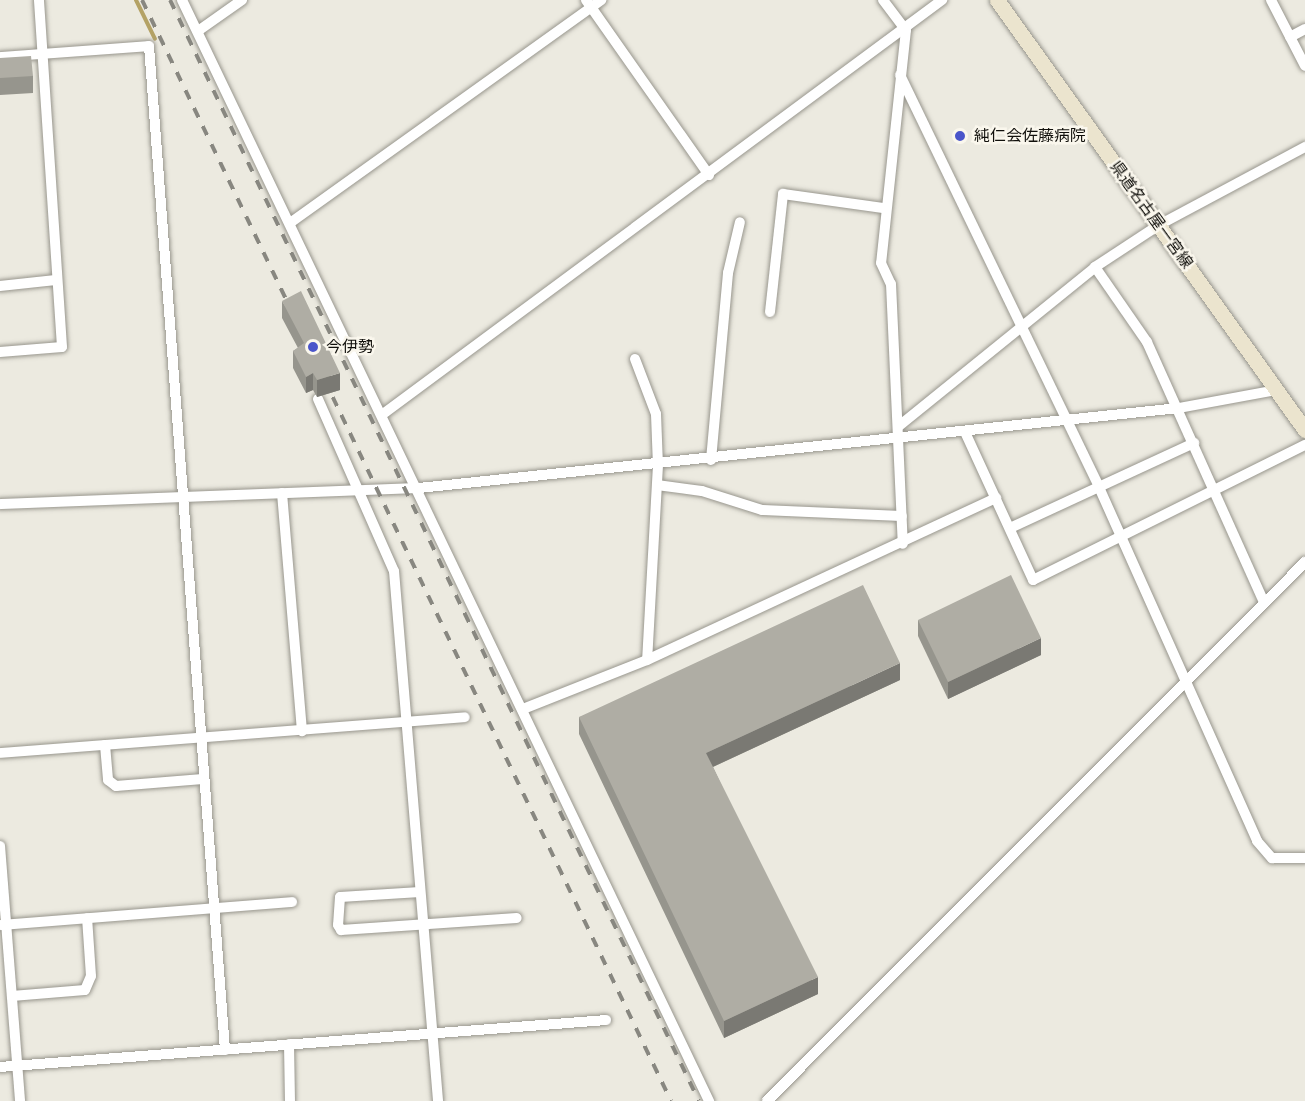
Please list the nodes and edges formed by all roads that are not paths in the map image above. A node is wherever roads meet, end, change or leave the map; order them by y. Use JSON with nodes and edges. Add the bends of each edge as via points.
{"nodes":[{"id":1,"x":39,"y":0,"type":"edge"},
{"id":2,"x":182,"y":0,"type":"edge"},
{"id":3,"x":242,"y":0,"type":"edge"},
{"id":4,"x":601,"y":0,"type":"edge"},
{"id":5,"x":883,"y":0,"type":"edge"},
{"id":6,"x":942,"y":0,"type":"edge"},
{"id":7,"x":997,"y":0,"type":"edge"},
{"id":8,"x":1271,"y":0,"type":"edge"},
{"id":9,"x":588,"y":4,"type":"edge"},
{"id":10,"x":1305,"y":29,"type":"edge"},
{"id":11,"x":906,"y":30,"type":"junction"},
{"id":12,"x":198,"y":31,"type":"junction"},
{"id":13,"x":1290,"y":37,"type":"junction"},
{"id":14,"x":40,"y":54,"type":"junction"},
{"id":15,"x":0,"y":57,"type":"edge"},
{"id":16,"x":1305,"y":66,"type":"edge"},
{"id":17,"x":900,"y":75,"type":"junction"},
{"id":18,"x":1305,"y":147,"type":"edge"},
{"id":19,"x":709,"y":175,"type":"junction"},
{"id":20,"x":883,"y":207,"type":"junction"},
{"id":21,"x":740,"y":222,"type":"dead end"},
{"id":22,"x":290,"y":223,"type":"junction"},
{"id":23,"x":1159,"y":225,"type":"junction"},
{"id":24,"x":1095,"y":267,"type":"junction"},
{"id":25,"x":56,"y":280,"type":"junction"},
{"id":26,"x":0,"y":286,"type":"edge"},
{"id":27,"x":770,"y":312,"type":"dead end"},
{"id":28,"x":1019,"y":328,"type":"junction"},
{"id":29,"x":0,"y":352,"type":"edge"},
{"id":30,"x":636,"y":359,"type":"dead end"},
{"id":31,"x":1276,"y":390,"type":"junction"},
{"id":32,"x":318,"y":399,"type":"dead end"},
{"id":33,"x":1179,"y":408,"type":"junction"},
{"id":34,"x":383,"y":414,"type":"junction"},
{"id":35,"x":1066,"y":420,"type":"junction"},
{"id":36,"x":899,"y":426,"type":"junction"},
{"id":37,"x":1305,"y":430,"type":"edge"},
{"id":38,"x":965,"y":432,"type":"junction"},
{"id":39,"x":900,"y":438,"type":"junction"},
{"id":40,"x":1194,"y":443,"type":"junction"},
{"id":41,"x":1305,"y":445,"type":"edge"},
{"id":42,"x":711,"y":460,"type":"junction"},
{"id":43,"x":658,"y":465,"type":"junction"},
{"id":44,"x":657,"y":485,"type":"junction"},
{"id":45,"x":1098,"y":485,"type":"junction"},
{"id":46,"x":419,"y":488,"type":"junction"},
{"id":47,"x":360,"y":490,"type":"junction"},
{"id":48,"x":1212,"y":490,"type":"junction"},
{"id":49,"x":282,"y":493,"type":"junction"},
{"id":50,"x":183,"y":496,"type":"junction"},
{"id":51,"x":996,"y":498,"type":"junction"},
{"id":52,"x":0,"y":504,"type":"edge"},
{"id":53,"x":902,"y":516,"type":"junction"},
{"id":54,"x":1010,"y":528,"type":"junction"},
{"id":55,"x":1122,"y":538,"type":"junction"},
{"id":56,"x":903,"y":544,"type":"junction"},
{"id":57,"x":1305,"y":562,"type":"edge"},
{"id":58,"x":1264,"y":602,"type":"junction"},
{"id":59,"x":647,"y":660,"type":"junction"},
{"id":60,"x":1189,"y":681,"type":"junction"},
{"id":61,"x":523,"y":709,"type":"junction"},
{"id":62,"x":465,"y":717,"type":"dead end"},
{"id":63,"x":407,"y":723,"type":"junction"},
{"id":64,"x":302,"y":730,"type":"junction"},
{"id":65,"x":200,"y":738,"type":"junction"},
{"id":66,"x":105,"y":745,"type":"junction"},
{"id":67,"x":0,"y":753,"type":"edge"},
{"id":68,"x":203,"y":779,"type":"junction"},
{"id":69,"x":0,"y":853,"type":"edge"},
{"id":70,"x":1305,"y":858,"type":"edge"},
{"id":71,"x":2,"y":892,"type":"edge"},
{"id":72,"x":420,"y":892,"type":"junction"},
{"id":73,"x":292,"y":902,"type":"dead end"},
{"id":74,"x":215,"y":908,"type":"junction"},
{"id":75,"x":87,"y":918,"type":"junction"},
{"id":76,"x":517,"y":918,"type":"dead end"},
{"id":77,"x":423,"y":924,"type":"junction"},
{"id":78,"x":3,"y":925,"type":"edge"},
{"id":79,"x":4,"y":964,"type":"edge"},
{"id":80,"x":12,"y":996,"type":"junction"},
{"id":81,"x":606,"y":1020,"type":"dead end"},
{"id":82,"x":432,"y":1031,"type":"junction"},
{"id":83,"x":289,"y":1044,"type":"junction"},
{"id":84,"x":225,"y":1050,"type":"junction"},
{"id":85,"x":18,"y":1065,"type":"junction"},
{"id":86,"x":0,"y":1067,"type":"edge"},
{"id":87,"x":20,"y":1101,"type":"edge"},
{"id":88,"x":290,"y":1101,"type":"edge"},
{"id":89,"x":438,"y":1101,"type":"edge"},
{"id":90,"x":709,"y":1101,"type":"edge"},
{"id":91,"x":767,"y":1101,"type":"edge"}],
"edges":[{"from":1,"to":14,"type":"street"},
{"from":2,"to":12,"type":"street"},
{"from":3,"to":12,"type":"street"},
{"from":4,"to":9,"type":"street"},
{"from":5,"to":11,"type":"street"},
{"from":6,"to":11,"type":"street"},
{"from":7,"to":23,"type":"main road","name":"県道名古屋一宮線"},
{"from":8,"to":13,"type":"street"},
{"from":9,"to":19,"type":"street"},
{"from":9,"to":22,"type":"street"},
{"from":10,"to":13,"type":"street"},
{"from":11,"to":17,"type":"street"},
{"from":11,"to":19,"type":"street"},
{"from":12,"to":22,"type":"street"},
{"from":13,"to":16,"type":"street"},
{"from":14,"to":15,"type":"street"},
{"from":14,"to":25,"type":"street"},
{"from":14,"to":50,"type":"street","via":[[149,46]]},
{"from":17,"to":20,"type":"street"},
{"from":17,"to":28,"type":"street"},
{"from":18,"to":23,"type":"street"},
{"from":19,"to":34,"type":"street"},
{"from":20,"to":27,"type":"street","via":[[783,194]]},
{"from":20,"to":36,"type":"street","via":[[881,263],[891,284]]},
{"from":21,"to":42,"type":"street","via":[[728,273]]},
{"from":22,"to":34,"type":"street"},
{"from":23,"to":24,"type":"street"},
{"from":23,"to":31,"type":"main road","name":"県道名古屋一宮線"},
{"from":24,"to":28,"type":"street"},
{"from":24,"to":33,"type":"street","via":[[1147,342]]},
{"from":25,"to":26,"type":"street"},
{"from":25,"to":29,"type":"street","via":[[62,347]]},
{"from":28,"to":35,"type":"street"},
{"from":28,"to":36,"type":"street"},
{"from":30,"to":43,"type":"street","via":[[656,414]]},
{"from":31,"to":33,"type":"street"},
{"from":31,"to":37,"type":"main road","name":"県道名古屋一宮線"},
{"from":32,"to":47,"type":"street"},
{"from":33,"to":35,"type":"street"},
{"from":33,"to":40,"type":"street"},
{"from":34,"to":46,"type":"street"},
{"from":35,"to":38,"type":"street"},
{"from":35,"to":45,"type":"street"},
{"from":36,"to":39,"type":"street"},
{"from":38,"to":39,"type":"street"},
{"from":38,"to":51,"type":"street"},
{"from":39,"to":42,"type":"street"},
{"from":39,"to":53,"type":"street"},
{"from":40,"to":45,"type":"street"},
{"from":40,"to":48,"type":"street"},
{"from":41,"to":48,"type":"street"},
{"from":42,"to":43,"type":"street"},
{"from":43,"to":44,"type":"street"},
{"from":43,"to":46,"type":"street"},
{"from":44,"to":53,"type":"street","via":[[702,491],[762,510]]},
{"from":44,"to":59,"type":"street"},
{"from":45,"to":54,"type":"street"},
{"from":45,"to":55,"type":"street"},
{"from":46,"to":47,"type":"street"},
{"from":46,"to":61,"type":"street"},
{"from":47,"to":49,"type":"street"},
{"from":47,"to":63,"type":"street","via":[[394,571]]},
{"from":48,"to":55,"type":"street"},
{"from":48,"to":58,"type":"street"},
{"from":49,"to":50,"type":"street"},
{"from":49,"to":64,"type":"street"},
{"from":50,"to":52,"type":"street"},
{"from":50,"to":65,"type":"street"},
{"from":51,"to":54,"type":"street"},
{"from":51,"to":56,"type":"street"},
{"from":53,"to":56,"type":"street"},
{"from":54,"to":55,"type":"street","via":[[1033,580]]},
{"from":55,"to":60,"type":"street"},
{"from":56,"to":59,"type":"street"},
{"from":57,"to":58,"type":"street"},
{"from":58,"to":60,"type":"street"},
{"from":59,"to":61,"type":"street"},
{"from":60,"to":70,"type":"street","via":[[1265,853],[1289,860]]},
{"from":60,"to":91,"type":"street"},
{"from":61,"to":90,"type":"street"},
{"from":62,"to":63,"type":"street"},
{"from":63,"to":64,"type":"street"},
{"from":63,"to":72,"type":"street"},
{"from":64,"to":65,"type":"street"},
{"from":65,"to":66,"type":"street"},
{"from":65,"to":68,"type":"street"},
{"from":66,"to":67,"type":"street"},
{"from":66,"to":68,"type":"street","via":[[108,780],[116,786]]},
{"from":68,"to":74,"type":"street"},
{"from":69,"to":71,"type":"street"},
{"from":71,"to":78,"type":"street"},
{"from":72,"to":77,"type":"street"},
{"from":72,"to":77,"type":"street","via":[[340,897],[338,925],[341,930]]},
{"from":73,"to":74,"type":"street"},
{"from":74,"to":75,"type":"street"},
{"from":74,"to":84,"type":"street"},
{"from":75,"to":78,"type":"street"},
{"from":75,"to":80,"type":"street","via":[[91,976],[85,990]]},
{"from":76,"to":77,"type":"street"},
{"from":77,"to":82,"type":"street"},
{"from":78,"to":79,"type":"street"},
{"from":79,"to":80,"type":"street"},
{"from":80,"to":85,"type":"street"},
{"from":81,"to":82,"type":"street"},
{"from":82,"to":83,"type":"street"},
{"from":82,"to":89,"type":"street"},
{"from":83,"to":84,"type":"street"},
{"from":83,"to":88,"type":"street"},
{"from":84,"to":85,"type":"street"},
{"from":85,"to":86,"type":"street"},
{"from":85,"to":87,"type":"street"}]}
